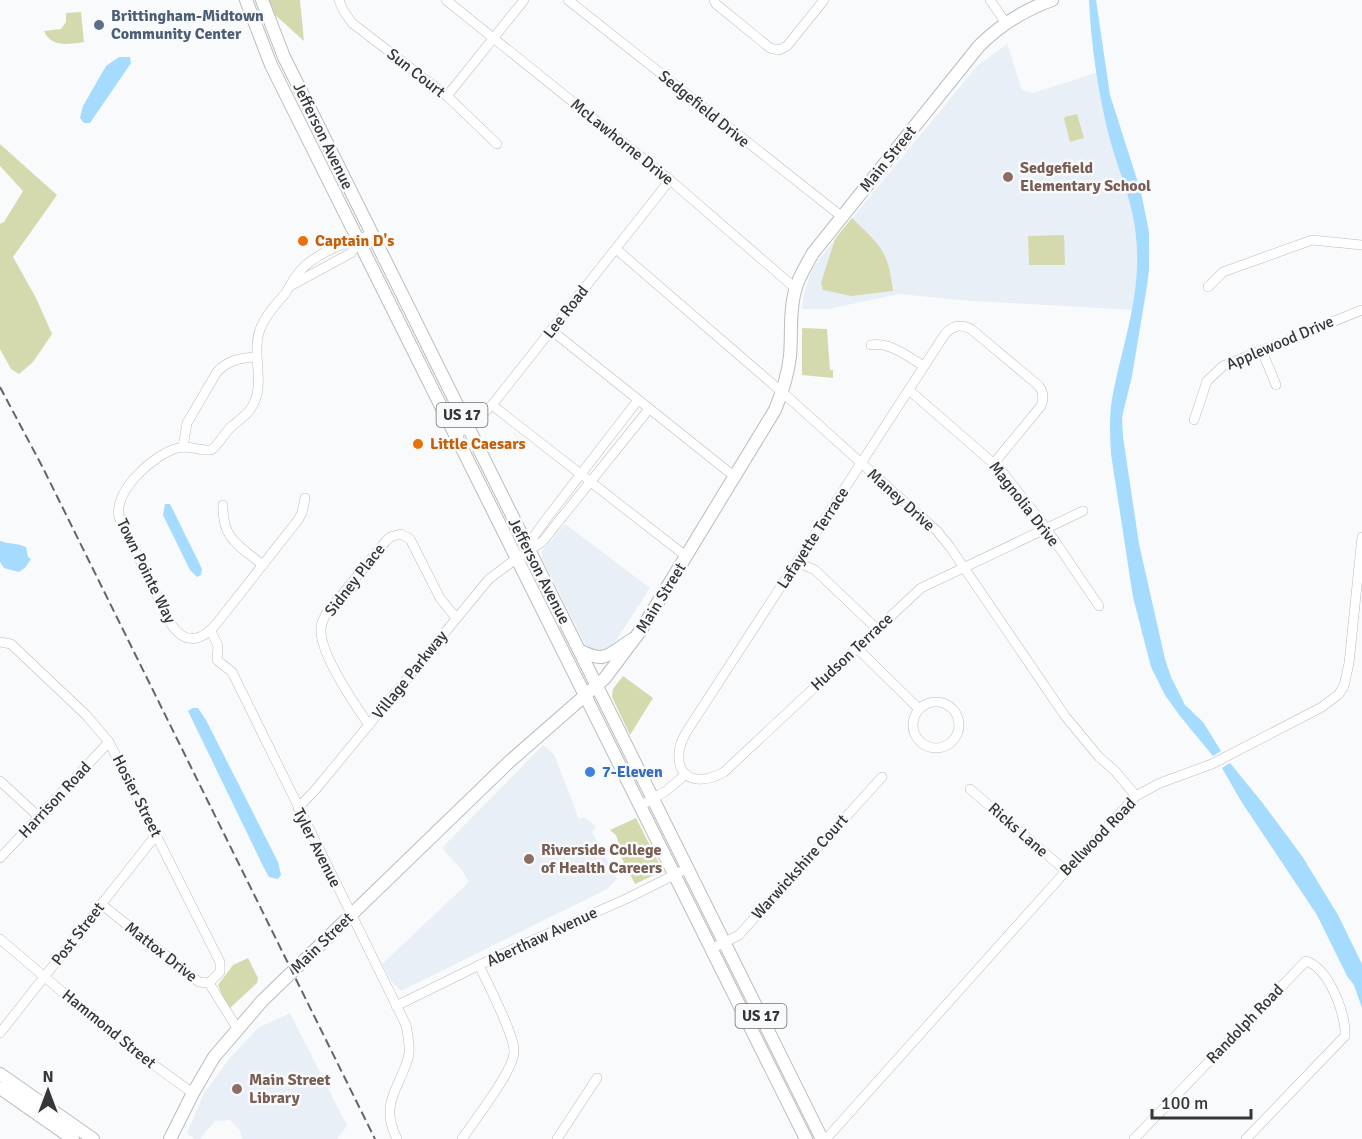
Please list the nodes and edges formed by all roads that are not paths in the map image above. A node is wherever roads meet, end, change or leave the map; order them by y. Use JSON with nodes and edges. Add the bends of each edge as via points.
{"nodes":[{"id":1,"x":246,"y":0,"type":"edge"},
{"id":2,"x":262,"y":0,"type":"edge"},
{"id":3,"x":339,"y":0,"type":"edge"},
{"id":4,"x":446,"y":0,"type":"edge"},
{"id":5,"x":524,"y":0,"type":"edge"},
{"id":6,"x":568,"y":0,"type":"edge"},
{"id":7,"x":714,"y":0,"type":"edge"},
{"id":8,"x":824,"y":0,"type":"edge"},
{"id":9,"x":990,"y":0,"type":"edge"},
{"id":10,"x":1052,"y":0,"type":"edge"},
{"id":11,"x":1006,"y":23,"type":"junction"},
{"id":12,"x":494,"y":38,"type":"junction"},
{"id":13,"x":447,"y":96,"type":"junction"},
{"id":14,"x":497,"y":144,"type":"dead end"},
{"id":15,"x":670,"y":180,"type":"junction"},
{"id":16,"x":841,"y":216,"type":"junction"},
{"id":17,"x":372,"y":234,"type":"junction"},
{"id":18,"x":359,"y":241,"type":"junction"},
{"id":19,"x":1362,"y":245,"type":"edge"},
{"id":20,"x":616,"y":249,"type":"junction"},
{"id":21,"x":1208,"y":286,"type":"dead end"},
{"id":22,"x":795,"y":288,"type":"junction"},
{"id":23,"x":1362,"y":310,"type":"edge"},
{"id":24,"x":551,"y":330,"type":"junction"},
{"id":25,"x":871,"y":345,"type":"dead end"},
{"id":26,"x":1262,"y":351,"type":"junction"},
{"id":27,"x":257,"y":357,"type":"junction"},
{"id":28,"x":924,"y":366,"type":"junction"},
{"id":29,"x":1276,"y":385,"type":"dead end"},
{"id":30,"x":909,"y":390,"type":"junction"},
{"id":31,"x":782,"y":392,"type":"junction"},
{"id":32,"x":638,"y":400,"type":"junction"},
{"id":33,"x":492,"y":405,"type":"junction"},
{"id":34,"x":649,"y":408,"type":"junction"},
{"id":35,"x":1194,"y":420,"type":"dead end"},
{"id":36,"x":468,"y":427,"type":"junction"},
{"id":37,"x":456,"y":435,"type":"junction"},
{"id":38,"x":183,"y":447,"type":"junction"},
{"id":39,"x":861,"y":463,"type":"junction"},
{"id":40,"x":994,"y":463,"type":"junction"},
{"id":41,"x":581,"y":473,"type":"junction"},
{"id":42,"x":735,"y":477,"type":"junction"},
{"id":43,"x":591,"y":481,"type":"junction"},
{"id":44,"x":305,"y":498,"type":"dead end"},
{"id":45,"x":561,"y":500,"type":"junction"},
{"id":46,"x":223,"y":505,"type":"dead end"},
{"id":47,"x":570,"y":507,"type":"junction"},
{"id":48,"x":1083,"y":511,"type":"dead end"},
{"id":49,"x":1046,"y":528,"type":"junction"},
{"id":50,"x":1362,"y":537,"type":"edge"},
{"id":51,"x":529,"y":550,"type":"junction"},
{"id":52,"x":687,"y":556,"type":"junction"},
{"id":53,"x":517,"y":558,"type":"junction"},
{"id":54,"x":797,"y":562,"type":"junction"},
{"id":55,"x":263,"y":565,"type":"junction"},
{"id":56,"x":963,"y":567,"type":"junction"},
{"id":57,"x":1099,"y":606,"type":"dead end"},
{"id":58,"x":456,"y":618,"type":"junction"},
{"id":59,"x":877,"y":629,"type":"junction"},
{"id":60,"x":210,"y":631,"type":"junction"},
{"id":61,"x":636,"y":637,"type":"junction"},
{"id":62,"x":0,"y":642,"type":"edge"},
{"id":63,"x":857,"y":648,"type":"junction"},
{"id":64,"x":579,"y":650,"type":"junction"},
{"id":65,"x":597,"y":686,"type":"junction"},
{"id":66,"x":585,"y":696,"type":"junction"},
{"id":67,"x":919,"y":709,"type":"junction"},
{"id":68,"x":369,"y":725,"type":"junction"},
{"id":69,"x":109,"y":742,"type":"junction"},
{"id":70,"x":686,"y":774,"type":"junction"},
{"id":71,"x":882,"y":777,"type":"dead end"},
{"id":72,"x":0,"y":781,"type":"edge"},
{"id":73,"x":970,"y":789,"type":"dead end"},
{"id":74,"x":1136,"y":796,"type":"junction"},
{"id":75,"x":653,"y":798,"type":"junction"},
{"id":76,"x":640,"y":806,"type":"junction"},
{"id":77,"x":298,"y":808,"type":"junction"},
{"id":78,"x":39,"y":817,"type":"junction"},
{"id":79,"x":156,"y":835,"type":"junction"},
{"id":80,"x":0,"y":858,"type":"edge"},
{"id":81,"x":688,"y":868,"type":"junction"},
{"id":82,"x":1066,"y":871,"type":"junction"},
{"id":83,"x":674,"y":874,"type":"junction"},
{"id":84,"x":100,"y":904,"type":"junction"},
{"id":85,"x":351,"y":915,"type":"junction"},
{"id":86,"x":0,"y":939,"type":"edge"},
{"id":87,"x":725,"y":943,"type":"junction"},
{"id":88,"x":711,"y":949,"type":"junction"},
{"id":89,"x":479,"y":965,"type":"junction"},
{"id":90,"x":44,"y":977,"type":"junction"},
{"id":91,"x":209,"y":983,"type":"junction"},
{"id":92,"x":396,"y":1006,"type":"junction"},
{"id":93,"x":237,"y":1028,"type":"junction"},
{"id":94,"x":0,"y":1033,"type":"edge"},
{"id":95,"x":0,"y":1074,"type":"edge"},
{"id":96,"x":597,"y":1078,"type":"dead end"},
{"id":97,"x":0,"y":1088,"type":"edge"},
{"id":98,"x":193,"y":1093,"type":"junction"},
{"id":99,"x":173,"y":1138,"type":"edge"},
{"id":100,"x":73,"y":1139,"type":"edge"},
{"id":101,"x":93,"y":1139,"type":"edge"},
{"id":102,"x":397,"y":1139,"type":"edge"},
{"id":103,"x":462,"y":1139,"type":"edge"},
{"id":104,"x":557,"y":1139,"type":"edge"},
{"id":105,"x":806,"y":1139,"type":"edge"},
{"id":106,"x":824,"y":1139,"type":"edge"},
{"id":107,"x":1134,"y":1139,"type":"edge"},
{"id":108,"x":1246,"y":1139,"type":"edge"}],
"edges":[{"from":1,"to":18,"type":"main road","name":"Jefferson Avenue","number":"US 17","via":[[271,65]]},
{"from":2,"to":17,"type":"main road","name":"Jefferson Avenue","number":"US 17","via":[[284,57]]},
{"from":3,"to":13,"type":"street","name":"Sun Court","via":[[352,23]]},
{"from":4,"to":12,"type":"street","name":"McLawhorne Drive"},
{"from":5,"to":12,"type":"street"},
{"from":6,"to":16,"type":"street","name":"Sedgefield Drive"},
{"from":7,"to":8,"type":"street","via":[[770,48],[779,50],[787,46]]},
{"from":9,"to":11,"type":"street"},
{"from":10,"to":11,"type":"main road","name":"Main Street"},
{"from":11,"to":16,"type":"main road","name":"Main Street","via":[[971,55]]},
{"from":12,"to":13,"type":"street"},
{"from":12,"to":15,"type":"street","name":"McLawhorne Drive"},
{"from":13,"to":14,"type":"street","name":"Sun Court"},
{"from":15,"to":20,"type":"street","name":"Lee Road"},
{"from":15,"to":22,"type":"street","name":"McLawhorne Drive"},
{"from":16,"to":22,"type":"main road","name":"Main Street","via":[[813,253]]},
{"from":17,"to":18,"type":"street"},
{"from":17,"to":36,"type":"main road","name":"Jefferson Avenue","number":"US 17"},
{"from":18,"to":27,"type":"street","via":[[348,242],[311,261],[296,275],[260,328]]},
{"from":18,"to":37,"type":"main road","name":"Jefferson Avenue","number":"US 17"},
{"from":19,"to":21,"type":"street","via":[[1312,240],[1223,272]]},
{"from":20,"to":24,"type":"street","name":"Lee Road"},
{"from":20,"to":31,"type":"street","name":"Maney Drive"},
{"from":22,"to":31,"type":"main road","name":"Main Street","via":[[789,361]]},
{"from":23,"to":26,"type":"street","name":"Applewood Drive"},
{"from":24,"to":32,"type":"street"},
{"from":24,"to":33,"type":"street","name":"Lee Road"},
{"from":25,"to":28,"type":"street","via":[[890,346]]},
{"from":26,"to":29,"type":"street"},
{"from":26,"to":35,"type":"street","name":"Applewood Drive","via":[[1223,366],[1207,381]]},
{"from":27,"to":38,"type":"street","via":[[236,359],[216,372],[186,423]]},
{"from":27,"to":38,"type":"street","via":[[259,386],[250,410],[214,448]]},
{"from":28,"to":30,"type":"street","name":"Lafayette Terrace"},
{"from":28,"to":40,"type":"street","name":"Lafayette Terrace","via":[[949,330],[965,326],[1039,387],[1044,397],[1041,406]]},
{"from":30,"to":39,"type":"street","name":"Lafayette Terrace"},
{"from":30,"to":40,"type":"street","name":"Magnolia Drive"},
{"from":31,"to":39,"type":"street","name":"Maney Drive"},
{"from":31,"to":42,"type":"main road","name":"Main Street","via":[[769,422]]},
{"from":32,"to":34,"type":"street"},
{"from":32,"to":41,"type":"street","name":"Village Parkway"},
{"from":33,"to":36,"type":"street","name":"Lee Road"},
{"from":33,"to":41,"type":"street"},
{"from":34,"to":42,"type":"street"},
{"from":34,"to":43,"type":"street","name":"Village Parkway"},
{"from":36,"to":37,"type":"street","name":"Lee Road"},
{"from":36,"to":51,"type":"main road","name":"Jefferson Avenue","number":"US 17"},
{"from":37,"to":53,"type":"main road","name":"Jefferson Avenue","number":"US 17"},
{"from":38,"to":60,"type":"street","name":"Town Pointe Way","via":[[148,463],[120,499],[117,511],[175,629],[194,639],[203,638]]},
{"from":39,"to":54,"type":"street","name":"Lafayette Terrace"},
{"from":39,"to":56,"type":"street","name":"Maney Drive","via":[[923,517]]},
{"from":40,"to":49,"type":"street","name":"Magnolia Drive"},
{"from":41,"to":43,"type":"street"},
{"from":41,"to":45,"type":"street","name":"Village Parkway"},
{"from":42,"to":52,"type":"main road","name":"Main Street"},
{"from":43,"to":47,"type":"street","name":"Village Parkway"},
{"from":43,"to":52,"type":"street"},
{"from":44,"to":55,"type":"street","via":[[298,520]]},
{"from":45,"to":47,"type":"street"},
{"from":45,"to":51,"type":"street","name":"Village Parkway","via":[[534,536]]},
{"from":46,"to":55,"type":"street","via":[[223,518],[233,542]]},
{"from":47,"to":51,"type":"street","name":"Village Parkway","via":[[542,542]]},
{"from":48,"to":49,"type":"street","name":"Hudson Terrace"},
{"from":49,"to":56,"type":"street","name":"Hudson Terrace"},
{"from":49,"to":57,"type":"street","name":"Magnolia Drive"},
{"from":50,"to":74,"type":"street","name":"Bellwood Road","via":[[1349,663],[1339,694],[1322,707],[1212,764]]},
{"from":51,"to":53,"type":"street","name":"Village Parkway"},
{"from":51,"to":64,"type":"main road","name":"Jefferson Avenue","number":"US 17"},
{"from":52,"to":61,"type":"main road","name":"Main Street"},
{"from":53,"to":58,"type":"street","name":"Village Parkway","via":[[489,579]]},
{"from":53,"to":66,"type":"main road","name":"Jefferson Avenue","number":"US 17"},
{"from":54,"to":59,"type":"street","via":[[815,570]]},
{"from":54,"to":70,"type":"street","name":"Lafayette Terrace","via":[[687,731],[679,752]]},
{"from":55,"to":60,"type":"street"},
{"from":56,"to":59,"type":"street","name":"Hudson Terrace","via":[[921,588]]},
{"from":56,"to":74,"type":"street","name":"Maney Drive","via":[[1065,716]]},
{"from":58,"to":68,"type":"street","name":"Village Parkway"},
{"from":58,"to":68,"type":"street","name":"Sidney Place","via":[[440,598],[410,539],[401,534],[390,537],[326,614],[320,628],[332,662]]},
{"from":59,"to":63,"type":"street","name":"Hudson Terrace"},
{"from":60,"to":77,"type":"street","name":"Tyler Avenue","via":[[218,646],[217,660],[232,672]]},
{"from":61,"to":64,"type":"main road","via":[[602,658]]},
{"from":61,"to":65,"type":"main road","name":"Main Street"},
{"from":62,"to":69,"type":"street","name":"Hosier Street","via":[[11,644]]},
{"from":63,"to":67,"type":"street"},
{"from":63,"to":70,"type":"street","name":"Hudson Terrace","via":[[724,772],[708,780]]},
{"from":64,"to":65,"type":"main road","name":"Jefferson Avenue","number":"US 17"},
{"from":65,"to":66,"type":"main road","name":"Main Street"},
{"from":65,"to":75,"type":"main road","name":"Jefferson Avenue","number":"US 17"},
{"from":66,"to":76,"type":"main road","name":"Jefferson Avenue","number":"US 17"},
{"from":66,"to":85,"type":"main road","name":"Main Street","via":[[509,762]]},
{"from":67,"to":67,"type":"street","via":[[913,728],[922,743],[939,748],[953,740],[958,723],[952,708],[935,702]]},
{"from":68,"to":77,"type":"street","name":"Village Parkway"},
{"from":69,"to":78,"type":"street","name":"Harrison Road"},
{"from":69,"to":79,"type":"street","name":"Hosier Street"},
{"from":70,"to":75,"type":"street"},
{"from":71,"to":87,"type":"street","name":"Warwickshire Court","via":[[739,934]]},
{"from":72,"to":78,"type":"street"},
{"from":73,"to":82,"type":"street","name":"Ricks Lane"},
{"from":74,"to":82,"type":"street","name":"Bellwood Road"},
{"from":75,"to":76,"type":"street"},
{"from":75,"to":81,"type":"main road","name":"Jefferson Avenue","number":"US 17"},
{"from":76,"to":83,"type":"main road","name":"Jefferson Avenue","number":"US 17"},
{"from":77,"to":85,"type":"street","name":"Tyler Avenue"},
{"from":78,"to":80,"type":"street","name":"Harrison Road"},
{"from":79,"to":84,"type":"street","name":"Post Street"},
{"from":79,"to":91,"type":"street","name":"Hosier Street","via":[[220,963],[220,972]]},
{"from":81,"to":83,"type":"street","name":"Aberthaw Avenue"},
{"from":81,"to":87,"type":"main road","name":"Jefferson Avenue","number":"US 17"},
{"from":82,"to":106,"type":"street","name":"Bellwood Road"},
{"from":83,"to":88,"type":"main road","name":"Jefferson Avenue","number":"US 17"},
{"from":83,"to":89,"type":"street","name":"Aberthaw Avenue"},
{"from":84,"to":90,"type":"street","name":"Post Street"},
{"from":84,"to":91,"type":"street","name":"Mattox Drive","via":[[199,982]]},
{"from":85,"to":92,"type":"street","name":"Tyler Avenue"},
{"from":85,"to":93,"type":"main road","name":"Main Street"},
{"from":86,"to":90,"type":"street","name":"Hammond Street"},
{"from":87,"to":88,"type":"street","name":"Warwickshire Court"},
{"from":87,"to":106,"type":"main road","name":"Jefferson Avenue","number":"US 17"},
{"from":88,"to":105,"type":"main road","name":"Jefferson Avenue","number":"US 17"},
{"from":89,"to":92,"type":"street","name":"Aberthaw Avenue"},
{"from":89,"to":103,"type":"street","via":[[512,1038],[514,1053],[508,1070]]},
{"from":90,"to":94,"type":"street","name":"Post Street"},
{"from":90,"to":98,"type":"street","name":"Hammond Street"},
{"from":91,"to":93,"type":"street","name":"Mattox Drive"},
{"from":92,"to":102,"type":"street","name":"Tyler Avenue","via":[[406,1025],[409,1052],[390,1106]]},
{"from":93,"to":98,"type":"main road","name":"Main Street"},
{"from":95,"to":101,"type":"main road"},
{"from":96,"to":104,"type":"street"},
{"from":97,"to":100,"type":"main road"},
{"from":98,"to":99,"type":"main road","name":"Main Street"},
{"from":107,"to":108,"type":"street","name":"Randolph Road","via":[[1306,961],[1323,974],[1344,1017],[1345,1036]]}]}
